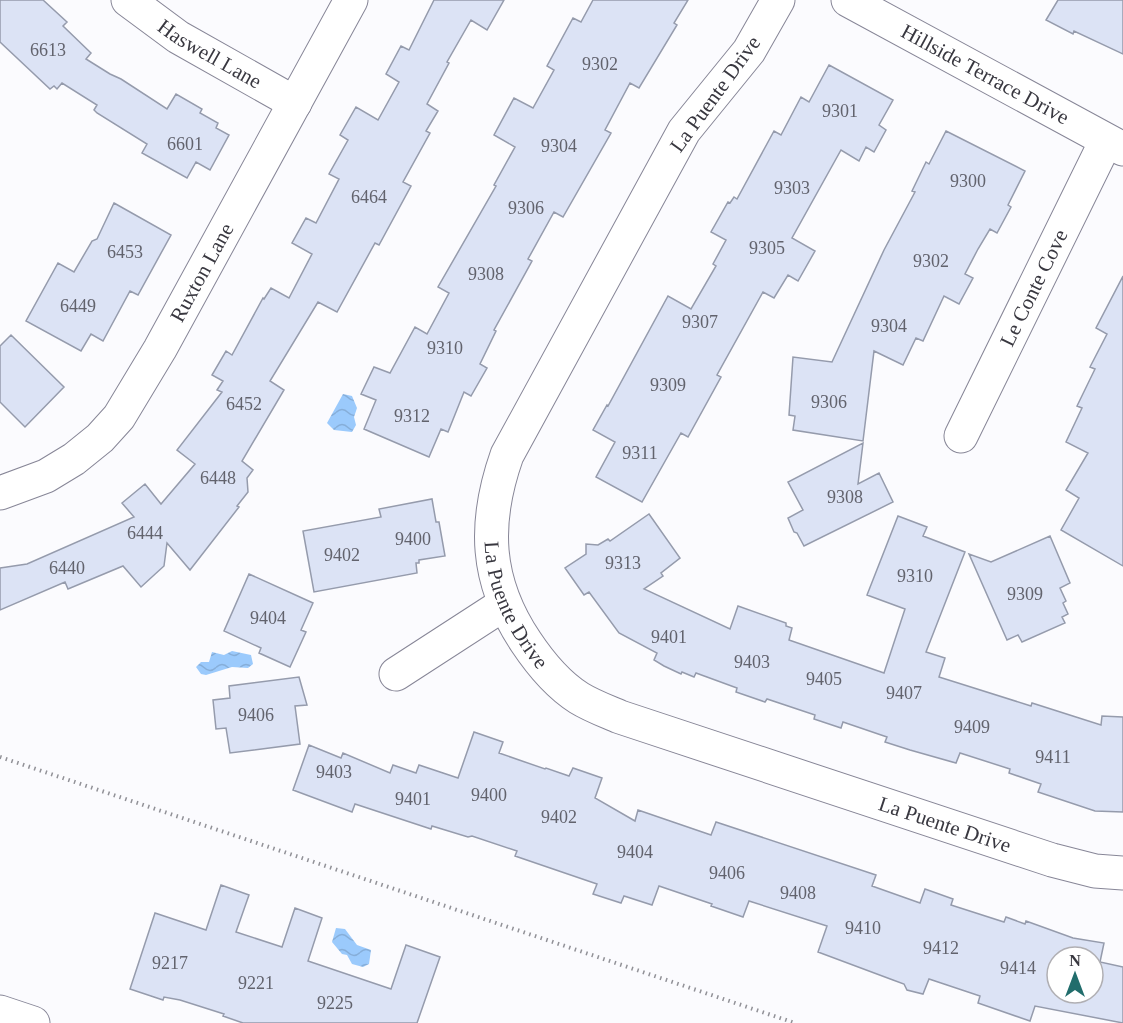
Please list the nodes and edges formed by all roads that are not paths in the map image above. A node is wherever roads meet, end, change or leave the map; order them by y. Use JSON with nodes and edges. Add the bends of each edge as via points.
{"nodes":[{"id":1,"x":128,"y":0,"type":"edge"},
{"id":2,"x":351,"y":0,"type":"edge"},
{"id":3,"x":778,"y":0,"type":"edge"},
{"id":4,"x":848,"y":0,"type":"edge"},
{"id":5,"x":295,"y":103,"type":"junction"},
{"id":6,"x":1115,"y":145,"type":"edge"},
{"id":7,"x":961,"y":436,"type":"dead end"},
{"id":8,"x":0,"y":493,"type":"edge"},
{"id":9,"x":504,"y":604,"type":"junction"},
{"id":10,"x":396,"y":674,"type":"dead end"},
{"id":11,"x":1123,"y":873,"type":"edge"},
{"id":12,"x":0,"y":1012,"type":"edge"},
{"id":13,"x":33,"y":1023,"type":"edge"}],
"edges":[{"from":1,"to":5,"type":"street","name":"Haswell Lane","via":[[178,37]]},
{"from":2,"to":5,"type":"street","name":"Ruxton Lane"},
{"from":3,"to":9,"type":"street","name":"La Puente Drive","via":[[749,51],[684,131],[507,455],[490,530],[492,561]]},
{"from":4,"to":6,"type":"street","name":"Hillside Terrace Drive"},
{"from":5,"to":8,"type":"street","name":"Ruxton Lane","via":[[119,417],[74,459],[46,476]]},
{"from":6,"to":7,"type":"street","name":"Le Conte Cove"},
{"from":9,"to":10,"type":"street"},
{"from":9,"to":11,"type":"street","name":"La Puente Drive","via":[[544,668],[567,689],[598,708],[1052,860],[1095,871]]},
{"from":12,"to":13,"type":"street"}]}
